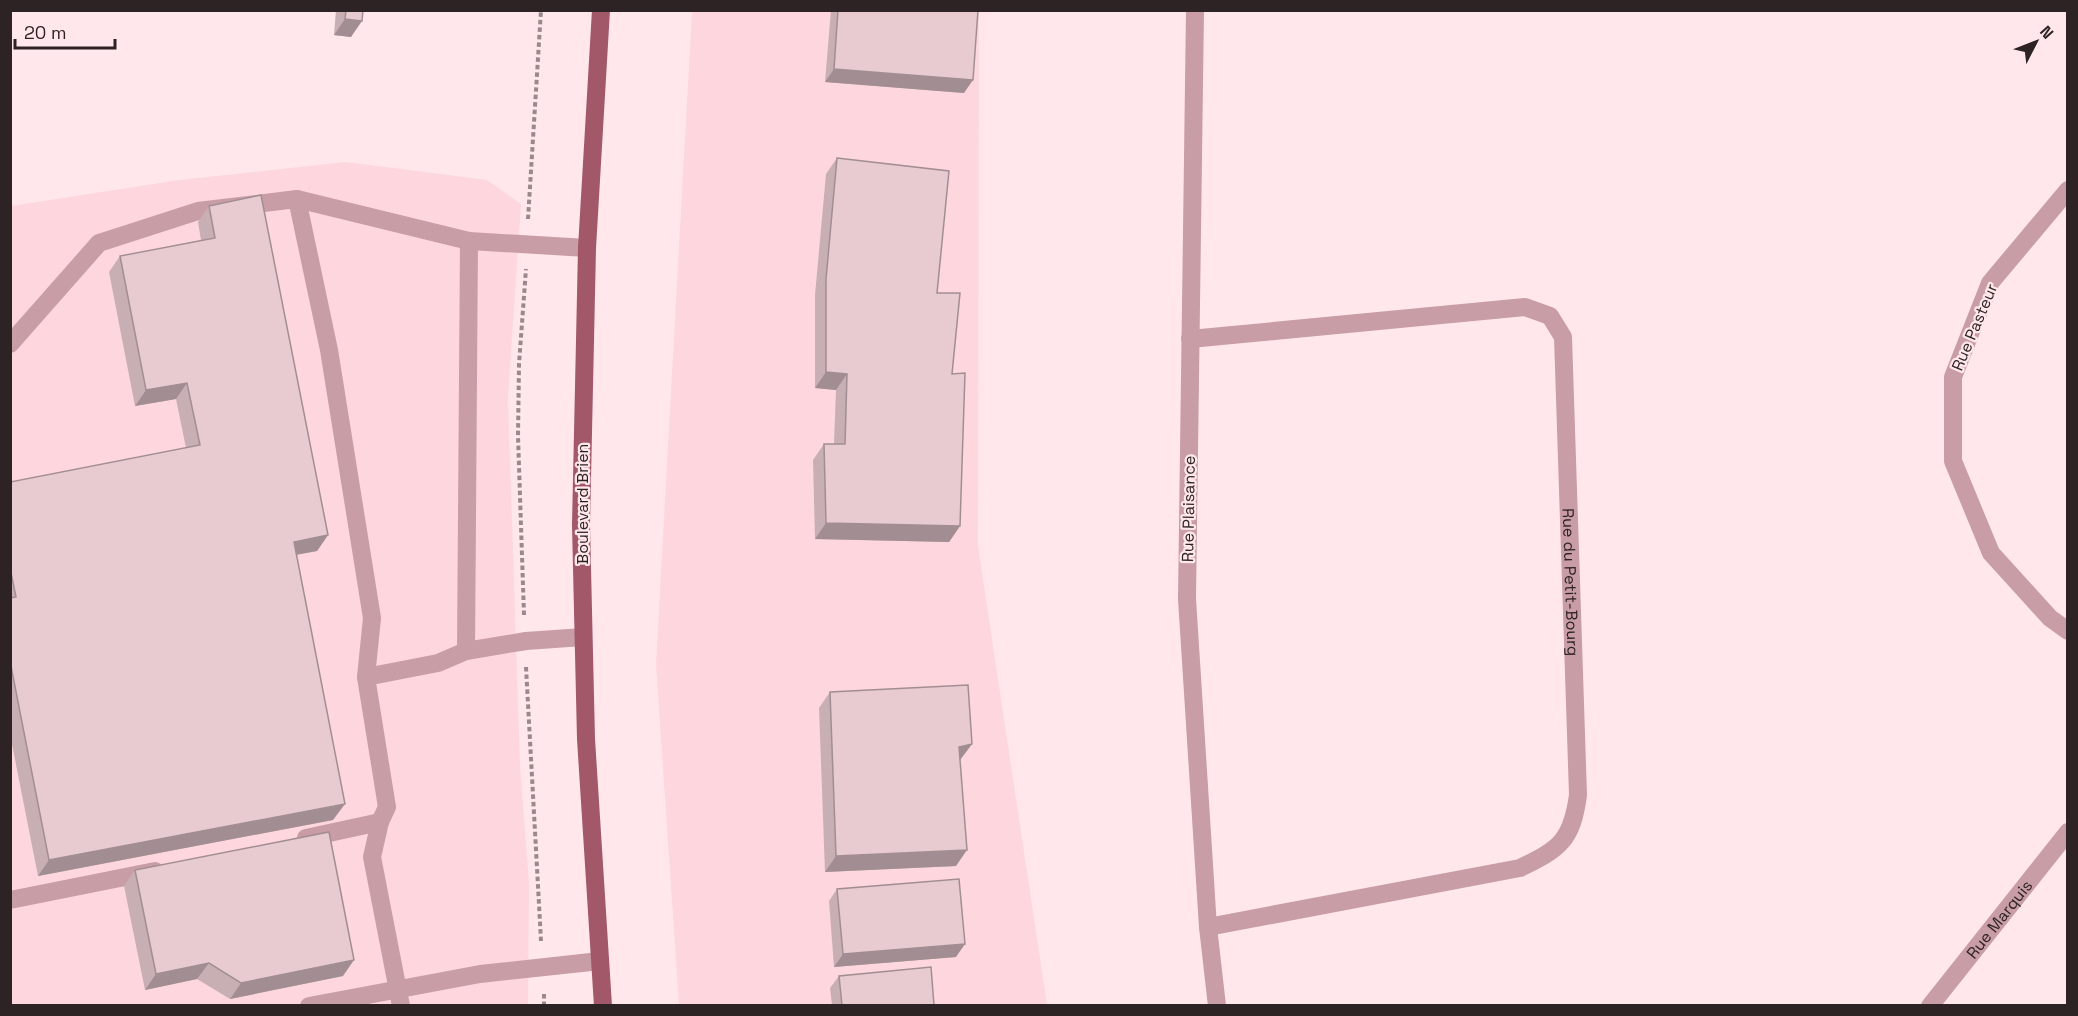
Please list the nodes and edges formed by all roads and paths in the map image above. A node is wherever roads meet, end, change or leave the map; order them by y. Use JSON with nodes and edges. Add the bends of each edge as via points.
{"nodes":[{"id":1,"x":541,"y":10,"type":"edge"},
{"id":2,"x":601,"y":10,"type":"edge"},
{"id":3,"x":1196,"y":10,"type":"edge"},
{"id":4,"x":2067,"y":190,"type":"edge"},
{"id":5,"x":297,"y":199,"type":"junction"},
{"id":6,"x":528,"y":218,"type":"dead end"},
{"id":7,"x":469,"y":241,"type":"junction"},
{"id":8,"x":587,"y":248,"type":"junction"},
{"id":9,"x":526,"y":268,"type":"dead end"},
{"id":10,"x":1190,"y":339,"type":"junction"},
{"id":11,"x":10,"y":344,"type":"edge"},
{"id":12,"x":524,"y":617,"type":"dead end"},
{"id":13,"x":2067,"y":631,"type":"edge"},
{"id":14,"x":583,"y":637,"type":"junction"},
{"id":15,"x":466,"y":651,"type":"junction"},
{"id":16,"x":526,"y":666,"type":"dead end"},
{"id":17,"x":366,"y":676,"type":"junction"},
{"id":18,"x":380,"y":822,"type":"junction"},
{"id":19,"x":2067,"y":832,"type":"edge"},
{"id":20,"x":290,"y":842,"type":"edge"},
{"id":21,"x":176,"y":866,"type":"edge"},
{"id":22,"x":10,"y":900,"type":"edge"},
{"id":23,"x":1208,"y":927,"type":"junction"},
{"id":24,"x":540,"y":932,"type":"dead end"},
{"id":25,"x":600,"y":961,"type":"junction"},
{"id":26,"x":397,"y":987,"type":"junction"},
{"id":27,"x":544,"y":1000,"type":"dead end"},
{"id":28,"x":604,"y":1003,"type":"edge"},
{"id":29,"x":309,"y":1005,"type":"edge"},
{"id":30,"x":401,"y":1005,"type":"edge"},
{"id":31,"x":544,"y":1005,"type":"edge"},
{"id":32,"x":1217,"y":1005,"type":"edge"},
{"id":33,"x":1930,"y":1005,"type":"edge"}],
"edges":[{"from":1,"to":6,"type":"path"},
{"from":2,"to":8,"type":"main road","name":"Boulevard Brien"},
{"from":3,"to":10,"type":"street","name":"Rue Plaisance"},
{"from":4,"to":13,"type":"street","name":"Rue Pasteur","via":[[1990,283],[1953,377],[1953,461],[1991,553],[2050,618]]},
{"from":5,"to":7,"type":"street"},
{"from":5,"to":11,"type":"street","via":[[198,210],[99,243]]},
{"from":5,"to":17,"type":"street","via":[[329,350],[372,618]]},
{"from":7,"to":8,"type":"street"},
{"from":7,"to":15,"type":"street"},
{"from":8,"to":14,"type":"main road","name":"Boulevard Brien","via":[[582,437]]},
{"from":9,"to":12,"type":"path","via":[[518,436]]},
{"from":10,"to":23,"type":"street","name":"Rue Plaisance","via":[[1187,599]]},
{"from":10,"to":23,"type":"street","name":"Rue du Petit-Bourg","via":[[1525,307],[1550,316],[1563,337],[1578,795],[1574,822],[1566,838],[1553,852],[1520,868]]},
{"from":14,"to":15,"type":"street"},
{"from":14,"to":25,"type":"main road","name":"Boulevard Brien"},
{"from":15,"to":17,"type":"street","via":[[438,663]]},
{"from":16,"to":24,"type":"path"},
{"from":17,"to":18,"type":"street","via":[[387,807]]},
{"from":18,"to":20,"type":"street"},
{"from":18,"to":26,"type":"street","via":[[372,857]]},
{"from":19,"to":33,"type":"street","name":"Rue Marquis"},
{"from":21,"to":22,"type":"street"},
{"from":23,"to":32,"type":"street","name":"Rue Plaisance"},
{"from":25,"to":26,"type":"street"},
{"from":25,"to":28,"type":"main road","name":"Boulevard Brien"},
{"from":26,"to":29,"type":"street"},
{"from":26,"to":30,"type":"street"},
{"from":27,"to":31,"type":"path"}]}
